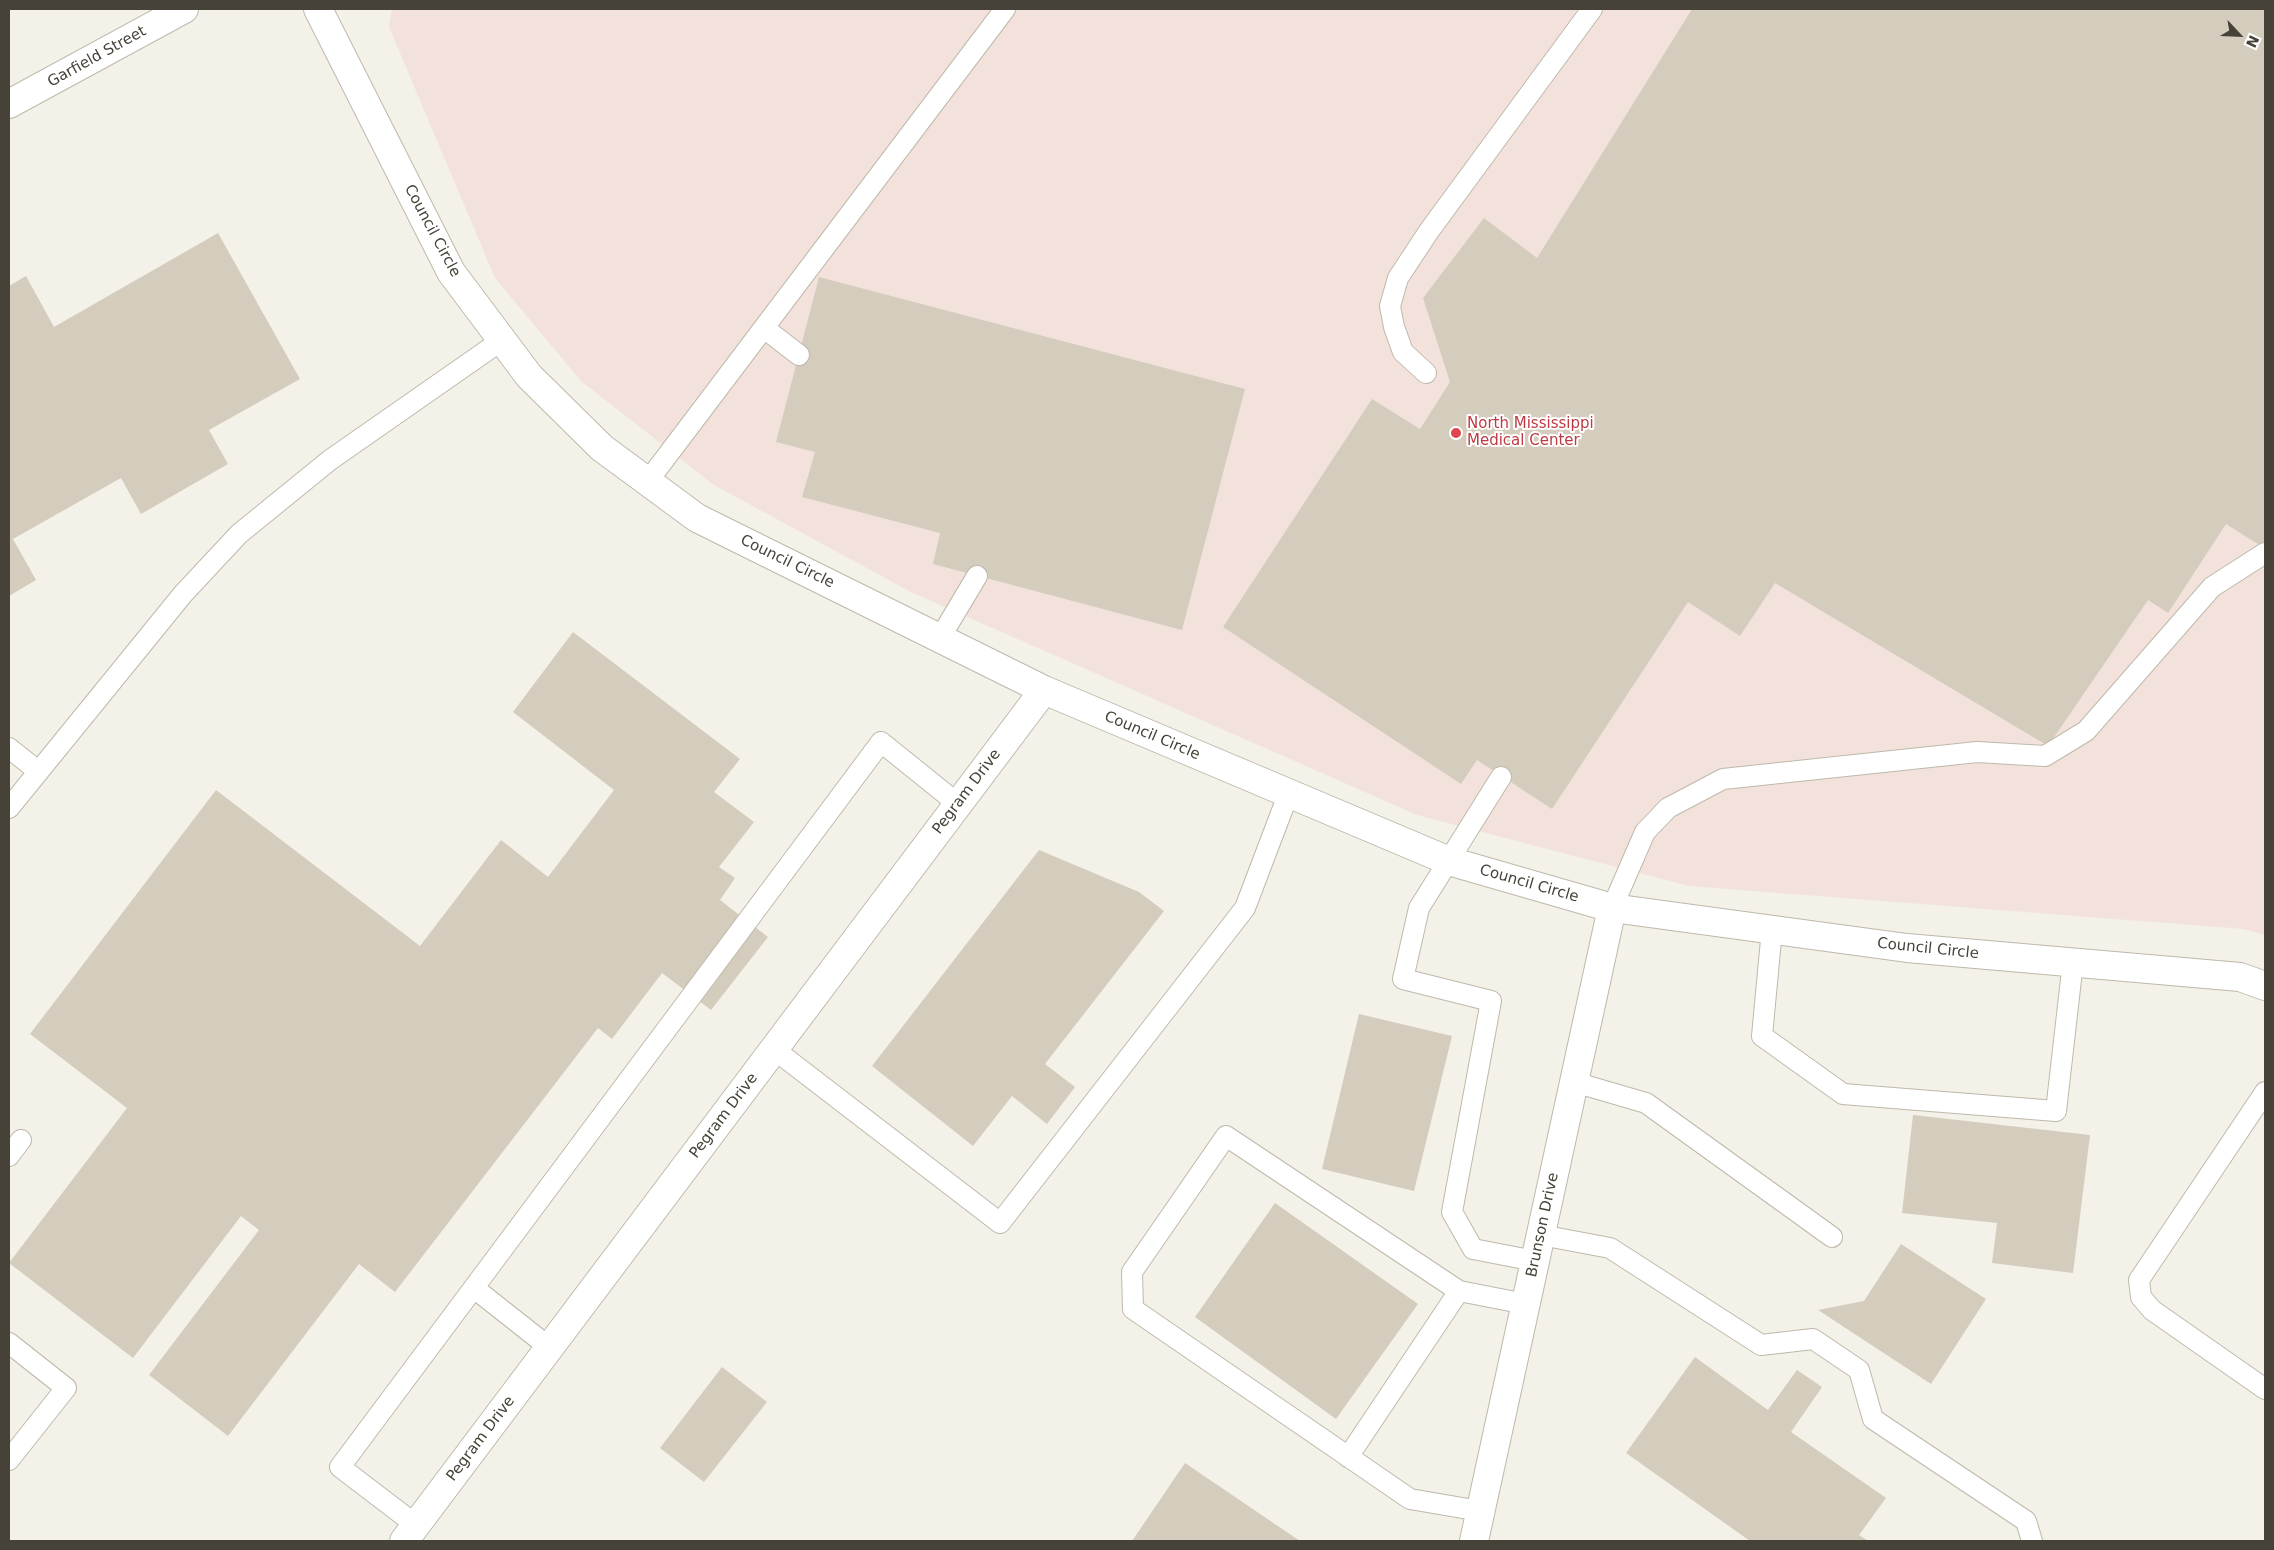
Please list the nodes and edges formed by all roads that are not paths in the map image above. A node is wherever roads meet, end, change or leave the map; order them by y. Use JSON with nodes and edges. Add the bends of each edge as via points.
{"nodes":[{"id":1,"x":184,"y":9,"type":"edge"},
{"id":2,"x":318,"y":9,"type":"edge"},
{"id":3,"x":1005,"y":9,"type":"edge"},
{"id":4,"x":1592,"y":9,"type":"edge"},
{"id":5,"x":9,"y":104,"type":"edge"},
{"id":6,"x":764,"y":328,"type":"junction"},
{"id":7,"x":502,"y":340,"type":"junction"},
{"id":8,"x":799,"y":355,"type":"dead end"},
{"id":9,"x":1426,"y":373,"type":"dead end"},
{"id":10,"x":648,"y":481,"type":"junction"},
{"id":11,"x":2265,"y":553,"type":"edge"},
{"id":12,"x":977,"y":576,"type":"dead end"},
{"id":13,"x":940,"y":638,"type":"junction"},
{"id":14,"x":1044,"y":690,"type":"junction"},
{"id":15,"x":9,"y":748,"type":"edge"},
{"id":16,"x":38,"y":771,"type":"junction"},
{"id":17,"x":1501,"y":777,"type":"dead end"},
{"id":18,"x":1288,"y":795,"type":"junction"},
{"id":19,"x":958,"y":804,"type":"junction"},
{"id":20,"x":9,"y":808,"type":"edge"},
{"id":21,"x":1449,"y":861,"type":"junction"},
{"id":22,"x":1612,"y":908,"type":"junction"},
{"id":23,"x":1772,"y":929,"type":"junction"},
{"id":24,"x":2073,"y":962,"type":"junction"},
{"id":25,"x":2265,"y":986,"type":"edge"},
{"id":26,"x":775,"y":1050,"type":"junction"},
{"id":27,"x":1574,"y":1082,"type":"junction"},
{"id":28,"x":2265,"y":1092,"type":"edge"},
{"id":29,"x":21,"y":1140,"type":"dead end"},
{"id":30,"x":9,"y":1156,"type":"edge"},
{"id":31,"x":1832,"y":1237,"type":"dead end"},
{"id":32,"x":1538,"y":1248,"type":"junction"},
{"id":33,"x":474,"y":1288,"type":"junction"},
{"id":34,"x":1459,"y":1291,"type":"junction"},
{"id":35,"x":1526,"y":1304,"type":"junction"},
{"id":36,"x":9,"y":1343,"type":"edge"},
{"id":37,"x":550,"y":1348,"type":"junction"},
{"id":38,"x":2265,"y":1389,"type":"edge"},
{"id":39,"x":1348,"y":1457,"type":"junction"},
{"id":40,"x":9,"y":1460,"type":"edge"},
{"id":41,"x":1480,"y":1511,"type":"junction"},
{"id":42,"x":410,"y":1533,"type":"edge"},
{"id":43,"x":1474,"y":1541,"type":"edge"},
{"id":44,"x":2032,"y":1541,"type":"edge"}],
"edges":[{"from":1,"to":5,"type":"street","name":"Garfield Street"},
{"from":2,"to":7,"type":"street","name":"Council Circle","via":[[451,272]]},
{"from":3,"to":6,"type":"lane"},
{"from":4,"to":9,"type":"lane","via":[[1398,278],[1390,306],[1394,327],[1403,352]]},
{"from":6,"to":8,"type":"lane"},
{"from":6,"to":10,"type":"lane"},
{"from":7,"to":10,"type":"street","name":"Council Circle","via":[[529,376],[602,448]]},
{"from":7,"to":16,"type":"lane","via":[[330,460],[239,534],[182,594]]},
{"from":10,"to":13,"type":"street","name":"Council Circle","via":[[697,518]]},
{"from":11,"to":22,"type":"lane","via":[[2212,587],[2086,731],[2045,756],[1977,752],[1723,779],[1668,808],[1645,832]]},
{"from":12,"to":13,"type":"lane"},
{"from":13,"to":14,"type":"street","name":"Council Circle"},
{"from":14,"to":18,"type":"street","name":"Council Circle"},
{"from":14,"to":19,"type":"street","name":"Pegram Drive"},
{"from":15,"to":16,"type":"lane"},
{"from":16,"to":20,"type":"lane"},
{"from":17,"to":21,"type":"lane"},
{"from":18,"to":21,"type":"street","name":"Council Circle"},
{"from":18,"to":26,"type":"lane","via":[[1245,908],[1000,1223]]},
{"from":19,"to":26,"type":"street","name":"Pegram Drive"},
{"from":19,"to":33,"type":"lane","via":[[882,742]]},
{"from":21,"to":22,"type":"street","name":"Council Circle"},
{"from":21,"to":32,"type":"lane","via":[[1419,908],[1403,979],[1491,1000],[1452,1212],[1473,1249]]},
{"from":22,"to":23,"type":"street","name":"Council Circle"},
{"from":22,"to":27,"type":"street","name":"Brunson Drive"},
{"from":23,"to":24,"type":"street","name":"Council Circle","via":[[1907,948]]},
{"from":23,"to":24,"type":"lane","via":[[1762,1036],[1843,1094],[2056,1111]]},
{"from":24,"to":25,"type":"street","name":"Council Circle","via":[[2240,977]]},
{"from":26,"to":37,"type":"street","name":"Pegram Drive"},
{"from":27,"to":31,"type":"lane","via":[[1646,1103]]},
{"from":27,"to":32,"type":"street","name":"Brunson Drive"},
{"from":28,"to":38,"type":"lane","via":[[2140,1280],[2141,1297],[2152,1310]]},
{"from":29,"to":30,"type":"lane"},
{"from":32,"to":35,"type":"street","name":"Brunson Drive"},
{"from":32,"to":44,"type":"lane","via":[[1610,1248],[1761,1345],[1813,1339],[1859,1370],[1874,1419],[2026,1521]]},
{"from":33,"to":37,"type":"lane"},
{"from":33,"to":42,"type":"lane","via":[[340,1467]]},
{"from":34,"to":35,"type":"lane"},
{"from":34,"to":39,"type":"lane"},
{"from":34,"to":39,"type":"lane","via":[[1226,1136],[1132,1272],[1133,1309]]},
{"from":35,"to":41,"type":"street","name":"Brunson Drive"},
{"from":36,"to":40,"type":"lane","via":[[66,1388]]},
{"from":37,"to":42,"type":"street","name":"Pegram Drive"},
{"from":39,"to":41,"type":"lane","via":[[1410,1498]]},
{"from":41,"to":43,"type":"street","name":"Brunson Drive"}]}
